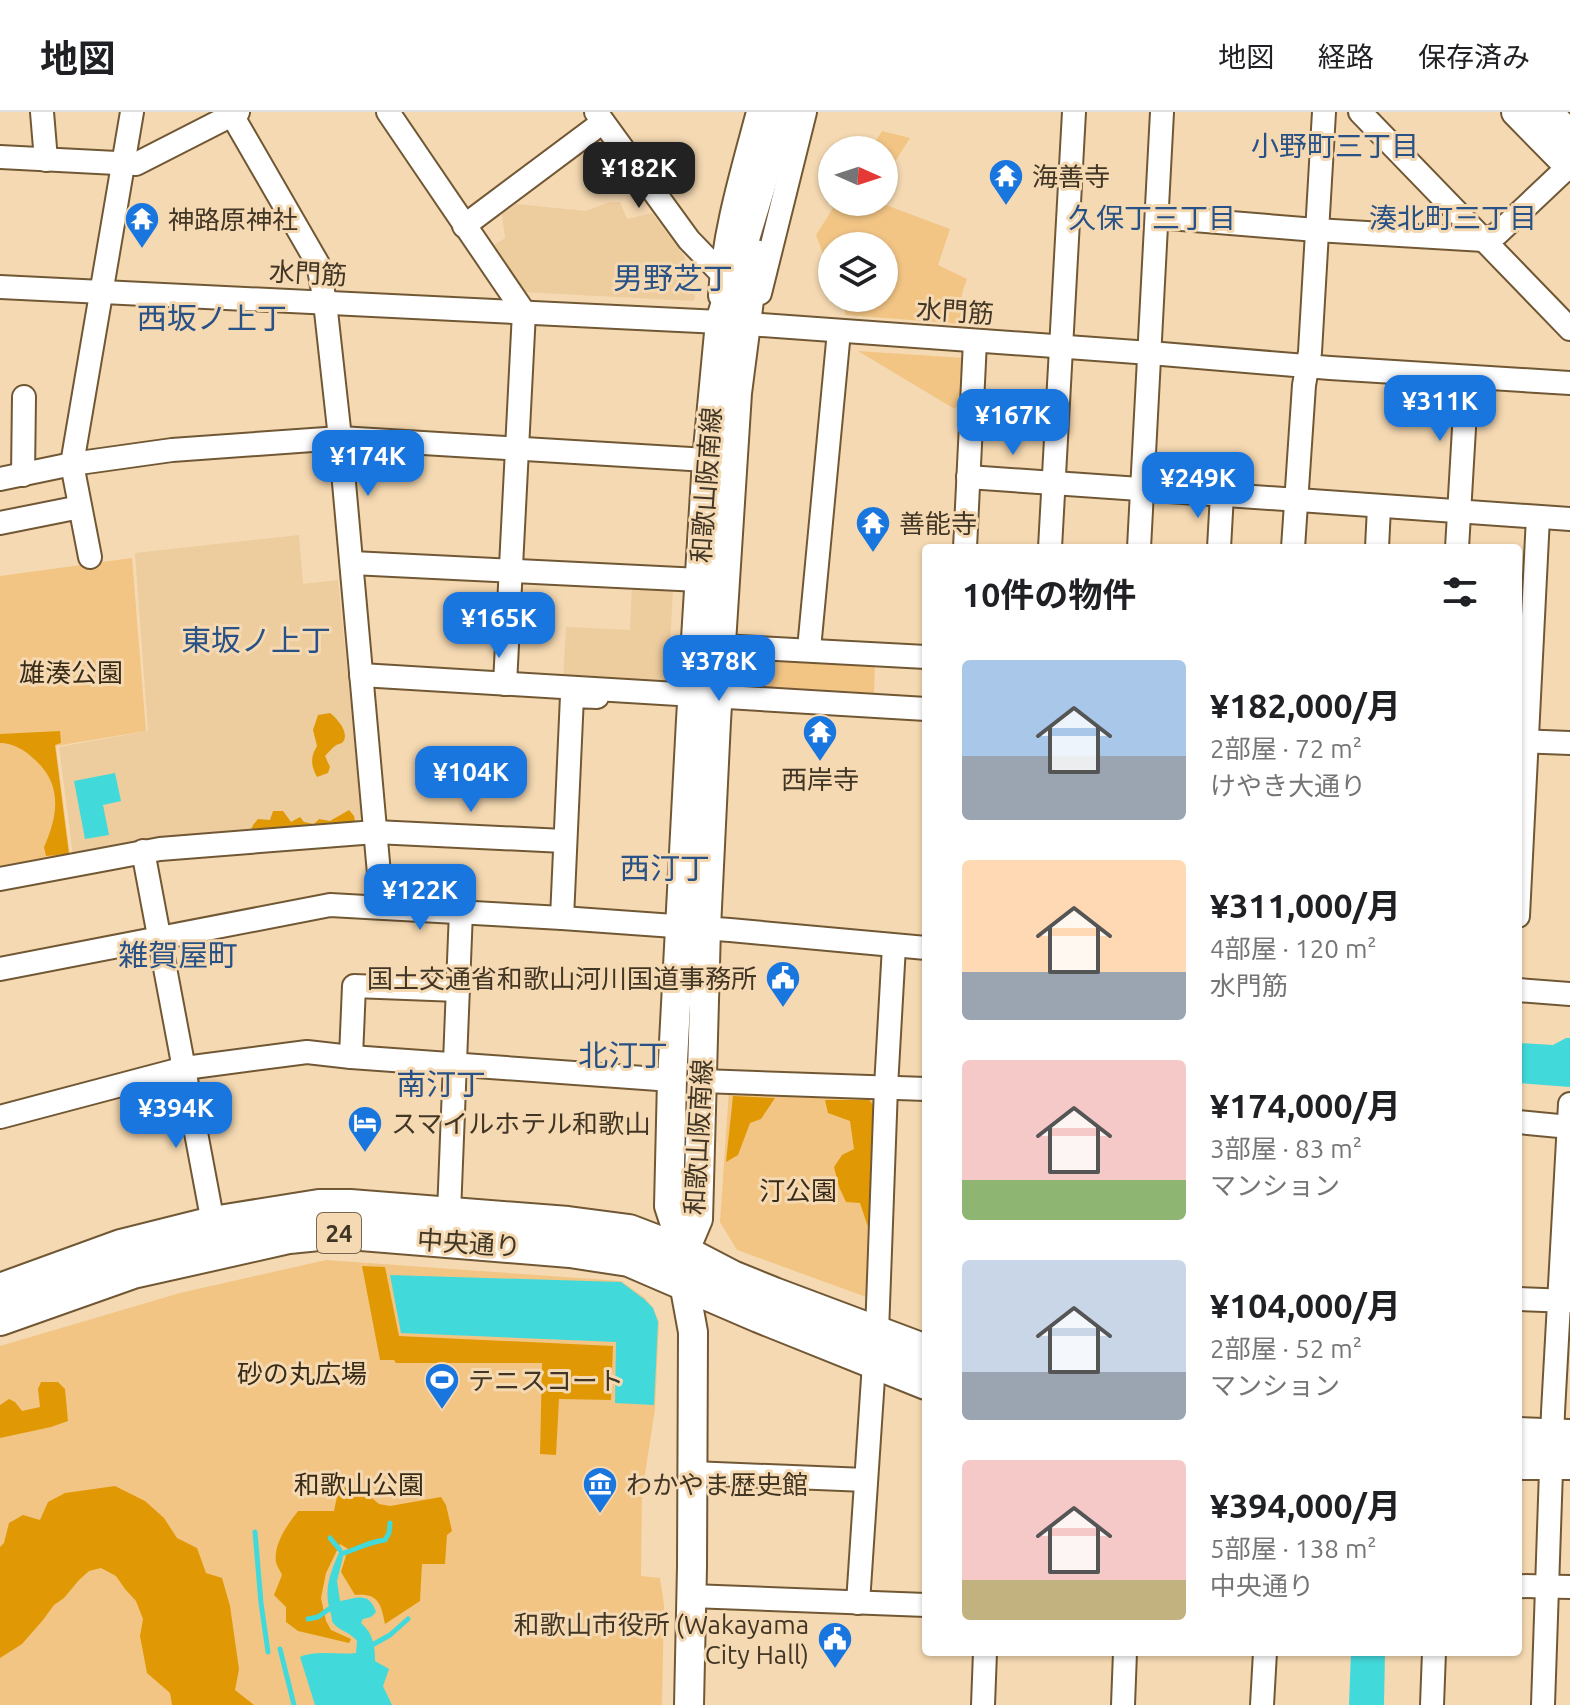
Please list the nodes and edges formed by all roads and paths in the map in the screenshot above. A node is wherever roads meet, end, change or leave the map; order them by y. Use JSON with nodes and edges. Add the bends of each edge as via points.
{"nodes":[{"id":1,"x":42,"y":112,"type":"edge"},
{"id":2,"x":132,"y":112,"type":"edge"},
{"id":3,"x":388,"y":112,"type":"edge"},
{"id":4,"x":758,"y":112,"type":"edge"},
{"id":5,"x":781,"y":112,"type":"edge"},
{"id":6,"x":805,"y":112,"type":"edge"},
{"id":7,"x":1074,"y":112,"type":"edge"},
{"id":8,"x":1162,"y":112,"type":"edge"},
{"id":9,"x":1324,"y":112,"type":"edge"},
{"id":10,"x":1360,"y":112,"type":"edge"},
{"id":11,"x":1516,"y":112,"type":"edge"},
{"id":12,"x":1548,"y":112,"type":"edge"},
{"id":13,"x":235,"y":114,"type":"edge"},
{"id":14,"x":599,"y":117,"type":"edge"},
{"id":15,"x":1570,"y":135,"type":"edge"},
{"id":16,"x":0,"y":157,"type":"edge"},
{"id":17,"x":46,"y":160,"type":"junction"},
{"id":18,"x":124,"y":164,"type":"junction"},
{"id":19,"x":1570,"y":166,"type":"edge"},
{"id":20,"x":1157,"y":217,"type":"junction"},
{"id":21,"x":464,"y":226,"type":"junction"},
{"id":22,"x":1316,"y":230,"type":"junction"},
{"id":23,"x":1484,"y":240,"type":"junction"},
{"id":24,"x":721,"y":273,"type":"junction"},
{"id":25,"x":0,"y":287,"type":"edge"},
{"id":26,"x":102,"y":292,"type":"junction"},
{"id":27,"x":325,"y":302,"type":"junction"},
{"id":28,"x":524,"y":312,"type":"junction"},
{"id":29,"x":733,"y":323,"type":"junction"},
{"id":30,"x":1570,"y":329,"type":"edge"},
{"id":31,"x":839,"y":331,"type":"junction"},
{"id":32,"x":975,"y":341,"type":"junction"},
{"id":33,"x":1061,"y":347,"type":"junction"},
{"id":34,"x":1150,"y":353,"type":"junction"},
{"id":35,"x":1308,"y":366,"type":"junction"},
{"id":36,"x":1467,"y":377,"type":"junction"},
{"id":37,"x":1570,"y":383,"type":"edge"},
{"id":38,"x":24,"y":397,"type":"dead end"},
{"id":39,"x":340,"y":438,"type":"junction"},
{"id":40,"x":517,"y":448,"type":"junction"},
{"id":41,"x":707,"y":460,"type":"junction"},
{"id":42,"x":72,"y":464,"type":"junction"},
{"id":43,"x":23,"y":475,"type":"junction"},
{"id":44,"x":968,"y":477,"type":"junction"},
{"id":45,"x":0,"y":479,"type":"edge"},
{"id":46,"x":1054,"y":483,"type":"junction"},
{"id":47,"x":1143,"y":488,"type":"junction"},
{"id":48,"x":1222,"y":494,"type":"junction"},
{"id":49,"x":1295,"y":499,"type":"junction"},
{"id":50,"x":80,"y":507,"type":"junction"},
{"id":51,"x":1379,"y":507,"type":"junction"},
{"id":52,"x":1459,"y":512,"type":"junction"},
{"id":53,"x":1538,"y":517,"type":"junction"},
{"id":54,"x":1570,"y":519,"type":"edge"},
{"id":55,"x":0,"y":523,"type":"edge"},
{"id":56,"x":965,"y":544,"type":"edge"},
{"id":57,"x":1050,"y":544,"type":"edge"},
{"id":58,"x":1139,"y":544,"type":"edge"},
{"id":59,"x":1219,"y":544,"type":"edge"},
{"id":60,"x":1293,"y":544,"type":"edge"},
{"id":61,"x":1377,"y":544,"type":"edge"},
{"id":62,"x":1457,"y":544,"type":"edge"},
{"id":63,"x":90,"y":557,"type":"dead end"},
{"id":64,"x":352,"y":563,"type":"junction"},
{"id":65,"x":511,"y":571,"type":"junction"},
{"id":66,"x":700,"y":580,"type":"junction"},
{"id":67,"x":721,"y":646,"type":"junction"},
{"id":68,"x":809,"y":649,"type":"junction"},
{"id":69,"x":922,"y":657,"type":"edge"},
{"id":70,"x":361,"y":675,"type":"junction"},
{"id":71,"x":505,"y":684,"type":"junction"},
{"id":72,"x":634,"y":691,"type":"junction"},
{"id":73,"x":706,"y":697,"type":"junction"},
{"id":74,"x":922,"y":709,"type":"edge"},
{"id":75,"x":1522,"y":741,"type":"edge"},
{"id":76,"x":1570,"y":743,"type":"edge"},
{"id":77,"x":375,"y":832,"type":"junction"},
{"id":78,"x":564,"y":841,"type":"junction"},
{"id":79,"x":143,"y":851,"type":"junction"},
{"id":80,"x":0,"y":879,"type":"edge"},
{"id":81,"x":382,"y":907,"type":"junction"},
{"id":82,"x":461,"y":911,"type":"junction"},
{"id":83,"x":562,"y":918,"type":"junction"},
{"id":84,"x":693,"y":928,"type":"junction"},
{"id":85,"x":160,"y":938,"type":"junction"},
{"id":86,"x":894,"y":946,"type":"junction"},
{"id":87,"x":922,"y":948,"type":"edge"},
{"id":88,"x":0,"y":969,"type":"edge"},
{"id":89,"x":458,"y":990,"type":"junction"},
{"id":90,"x":1522,"y":990,"type":"edge"},
{"id":91,"x":1570,"y":994,"type":"edge"},
{"id":92,"x":351,"y":1057,"type":"junction"},
{"id":93,"x":456,"y":1063,"type":"junction"},
{"id":94,"x":185,"y":1068,"type":"junction"},
{"id":95,"x":672,"y":1080,"type":"junction"},
{"id":96,"x":702,"y":1081,"type":"junction"},
{"id":97,"x":886,"y":1087,"type":"junction"},
{"id":98,"x":922,"y":1089,"type":"edge"},
{"id":99,"x":1569,"y":1116,"type":"edge"},
{"id":100,"x":0,"y":1117,"type":"edge"},
{"id":101,"x":1522,"y":1122,"type":"edge"},
{"id":102,"x":449,"y":1213,"type":"junction"},
{"id":103,"x":213,"y":1223,"type":"junction"},
{"id":104,"x":684,"y":1267,"type":"junction"},
{"id":105,"x":0,"y":1290,"type":"edge"},
{"id":106,"x":1522,"y":1299,"type":"edge"},
{"id":107,"x":1564,"y":1301,"type":"edge"},
{"id":108,"x":0,"y":1319,"type":"edge"},
{"id":109,"x":875,"y":1347,"type":"junction"},
{"id":110,"x":922,"y":1351,"type":"edge"},
{"id":111,"x":922,"y":1380,"type":"edge"},
{"id":112,"x":1522,"y":1435,"type":"edge"},
{"id":113,"x":1561,"y":1449,"type":"edge"},
{"id":114,"x":1522,"y":1462,"type":"edge"},
{"id":115,"x":692,"y":1473,"type":"junction"},
{"id":116,"x":866,"y":1480,"type":"junction"},
{"id":117,"x":1522,"y":1586,"type":"edge"},
{"id":118,"x":1547,"y":1586,"type":"junction"},
{"id":119,"x":1570,"y":1587,"type":"edge"},
{"id":120,"x":691,"y":1596,"type":"junction"},
{"id":121,"x":858,"y":1603,"type":"junction"},
{"id":122,"x":922,"y":1605,"type":"edge"},
{"id":123,"x":985,"y":1656,"type":"edge"},
{"id":124,"x":1125,"y":1656,"type":"edge"},
{"id":125,"x":1265,"y":1656,"type":"edge"},
{"id":126,"x":1434,"y":1656,"type":"edge"},
{"id":127,"x":689,"y":1705,"type":"edge"},
{"id":128,"x":983,"y":1705,"type":"edge"},
{"id":129,"x":1123,"y":1705,"type":"edge"},
{"id":130,"x":1262,"y":1705,"type":"edge"},
{"id":131,"x":1432,"y":1705,"type":"edge"},
{"id":132,"x":1543,"y":1705,"type":"edge"}],
"edges":[{"from":1,"to":17,"type":"street"},
{"from":2,"to":18,"type":"street"},
{"from":3,"to":21,"type":"street"},
{"from":4,"to":24,"type":"street"},
{"from":5,"to":29,"type":"main road","name":"和歌山阪南線"},
{"from":6,"to":29,"type":"street","via":[[758,301]]},
{"from":7,"to":33,"type":"street"},
{"from":8,"to":20,"type":"street"},
{"from":9,"to":22,"type":"street"},
{"from":10,"to":23,"type":"street"},
{"from":11,"to":19,"type":"main road"},
{"from":12,"to":15,"type":"main road"},
{"from":13,"to":18,"type":"street","via":[[136,164]]},
{"from":13,"to":27,"type":"street","via":[[318,264]]},
{"from":14,"to":21,"type":"street"},
{"from":14,"to":24,"type":"street","via":[[689,240]]},
{"from":16,"to":17,"type":"street"},
{"from":17,"to":18,"type":"street"},
{"from":18,"to":26,"type":"street"},
{"from":19,"to":23,"type":"street"},
{"from":20,"to":22,"type":"street"},
{"from":20,"to":34,"type":"street"},
{"from":21,"to":28,"type":"street"},
{"from":22,"to":23,"type":"street"},
{"from":22,"to":35,"type":"street"},
{"from":23,"to":30,"type":"street"},
{"from":24,"to":29,"type":"street"},
{"from":25,"to":26,"type":"street","name":"水門筋"},
{"from":26,"to":27,"type":"street","name":"水門筋"},
{"from":26,"to":42,"type":"street"},
{"from":27,"to":28,"type":"street","name":"水門筋"},
{"from":27,"to":39,"type":"street"},
{"from":28,"to":29,"type":"street","name":"水門筋"},
{"from":28,"to":40,"type":"street"},
{"from":29,"to":31,"type":"street","name":"水門筋"},
{"from":29,"to":41,"type":"main road","name":"和歌山阪南線"},
{"from":29,"to":67,"type":"main road","name":"和歌山阪南線","via":[[737,393]]},
{"from":31,"to":32,"type":"street","name":"水門筋"},
{"from":31,"to":68,"type":"street"},
{"from":32,"to":33,"type":"street","name":"水門筋"},
{"from":32,"to":44,"type":"street"},
{"from":33,"to":34,"type":"street","name":"水門筋"},
{"from":33,"to":46,"type":"street"},
{"from":34,"to":35,"type":"street","name":"水門筋"},
{"from":34,"to":47,"type":"street"},
{"from":35,"to":36,"type":"street","name":"水門筋"},
{"from":35,"to":49,"type":"street"},
{"from":36,"to":37,"type":"street","name":"水門筋"},
{"from":36,"to":52,"type":"street"},
{"from":38,"to":43,"type":"street"},
{"from":39,"to":40,"type":"street"},
{"from":39,"to":42,"type":"street","via":[[172,450]]},
{"from":39,"to":64,"type":"street"},
{"from":40,"to":41,"type":"street"},
{"from":40,"to":65,"type":"street"},
{"from":41,"to":66,"type":"main road","name":"和歌山阪南線"},
{"from":42,"to":43,"type":"street"},
{"from":42,"to":50,"type":"street"},
{"from":43,"to":45,"type":"street"},
{"from":44,"to":46,"type":"street"},
{"from":44,"to":56,"type":"street"},
{"from":46,"to":47,"type":"street"},
{"from":46,"to":57,"type":"street"},
{"from":47,"to":48,"type":"street"},
{"from":47,"to":58,"type":"street"},
{"from":48,"to":49,"type":"street"},
{"from":48,"to":59,"type":"street"},
{"from":49,"to":51,"type":"street"},
{"from":49,"to":60,"type":"street"},
{"from":50,"to":55,"type":"street"},
{"from":50,"to":63,"type":"street"},
{"from":51,"to":52,"type":"street"},
{"from":51,"to":61,"type":"street"},
{"from":52,"to":53,"type":"street"},
{"from":52,"to":62,"type":"street"},
{"from":53,"to":54,"type":"street"},
{"from":53,"to":75,"type":"street"},
{"from":64,"to":65,"type":"street"},
{"from":64,"to":70,"type":"street"},
{"from":65,"to":66,"type":"street"},
{"from":65,"to":71,"type":"street"},
{"from":66,"to":73,"type":"main road","name":"和歌山阪南線"},
{"from":67,"to":68,"type":"street"},
{"from":67,"to":73,"type":"main road","name":"和歌山阪南線"},
{"from":68,"to":69,"type":"street"},
{"from":70,"to":71,"type":"street"},
{"from":70,"to":77,"type":"street"},
{"from":71,"to":72,"type":"street"},
{"from":72,"to":73,"type":"street"},
{"from":72,"to":78,"type":"street","via":[[611,698],[572,696]]},
{"from":73,"to":74,"type":"street"},
{"from":73,"to":84,"type":"main road","name":"和歌山阪南線"},
{"from":75,"to":76,"type":"street"},
{"from":77,"to":78,"type":"street"},
{"from":77,"to":79,"type":"street"},
{"from":77,"to":81,"type":"street"},
{"from":78,"to":83,"type":"street"},
{"from":79,"to":80,"type":"street"},
{"from":79,"to":85,"type":"street"},
{"from":81,"to":82,"type":"street"},
{"from":81,"to":85,"type":"street","via":[[330,905]]},
{"from":82,"to":83,"type":"street"},
{"from":82,"to":89,"type":"street"},
{"from":83,"to":84,"type":"street"},
{"from":84,"to":86,"type":"street"},
{"from":84,"to":95,"type":"main road","name":"和歌山阪南線"},
{"from":84,"to":96,"type":"main road","name":"和歌山阪南線"},
{"from":85,"to":88,"type":"street"},
{"from":85,"to":94,"type":"street"},
{"from":86,"to":87,"type":"street"},
{"from":86,"to":97,"type":"street"},
{"from":89,"to":92,"type":"street","via":[[354,986]]},
{"from":89,"to":93,"type":"street"},
{"from":90,"to":91,"type":"street"},
{"from":92,"to":93,"type":"street"},
{"from":92,"to":94,"type":"street","via":[[307,1052]]},
{"from":93,"to":95,"type":"street"},
{"from":93,"to":102,"type":"street"},
{"from":94,"to":100,"type":"street"},
{"from":94,"to":103,"type":"street"},
{"from":95,"to":104,"type":"main road","name":"和歌山阪南線","via":[[669,1206]]},
{"from":96,"to":97,"type":"street"},
{"from":96,"to":104,"type":"main road","name":"和歌山阪南線","via":[[698,1219]]},
{"from":97,"to":98,"type":"street"},
{"from":97,"to":109,"type":"street"},
{"from":99,"to":101,"type":"street"},
{"from":99,"to":107,"type":"street"},
{"from":102,"to":103,"type":"highway","name":"中央通り","number":"24","via":[[319,1206]]},
{"from":102,"to":104,"type":"highway","name":"中央通り","number":"24","via":[[629,1231]]},
{"from":103,"to":105,"type":"highway","name":"中央通り","number":"24","via":[[121,1246]]},
{"from":104,"to":108,"type":"highway","name":"中央通り","number":"24","via":[[570,1251],[319,1234],[133,1272]]},
{"from":104,"to":109,"type":"highway","name":"中央通り","number":"24","via":[[759,1316]]},
{"from":104,"to":115,"type":"main road","via":[[693,1332]]},
{"from":106,"to":107,"type":"street"},
{"from":107,"to":113,"type":"street"},
{"from":109,"to":110,"type":"highway","name":"中央通り","number":"24"},
{"from":109,"to":111,"type":"highway","name":"中央通り","number":"24"},
{"from":109,"to":116,"type":"street"},
{"from":112,"to":113,"type":"highway"},
{"from":113,"to":114,"type":"highway"},
{"from":113,"to":118,"type":"street"},
{"from":115,"to":116,"type":"street"},
{"from":115,"to":120,"type":"main road"},
{"from":116,"to":121,"type":"street"},
{"from":117,"to":118,"type":"street"},
{"from":118,"to":119,"type":"street"},
{"from":118,"to":132,"type":"street"},
{"from":120,"to":121,"type":"street"},
{"from":120,"to":127,"type":"main road"},
{"from":121,"to":122,"type":"street"},
{"from":123,"to":128,"type":"street"},
{"from":124,"to":129,"type":"street"},
{"from":125,"to":130,"type":"street"},
{"from":126,"to":131,"type":"street"}]}
